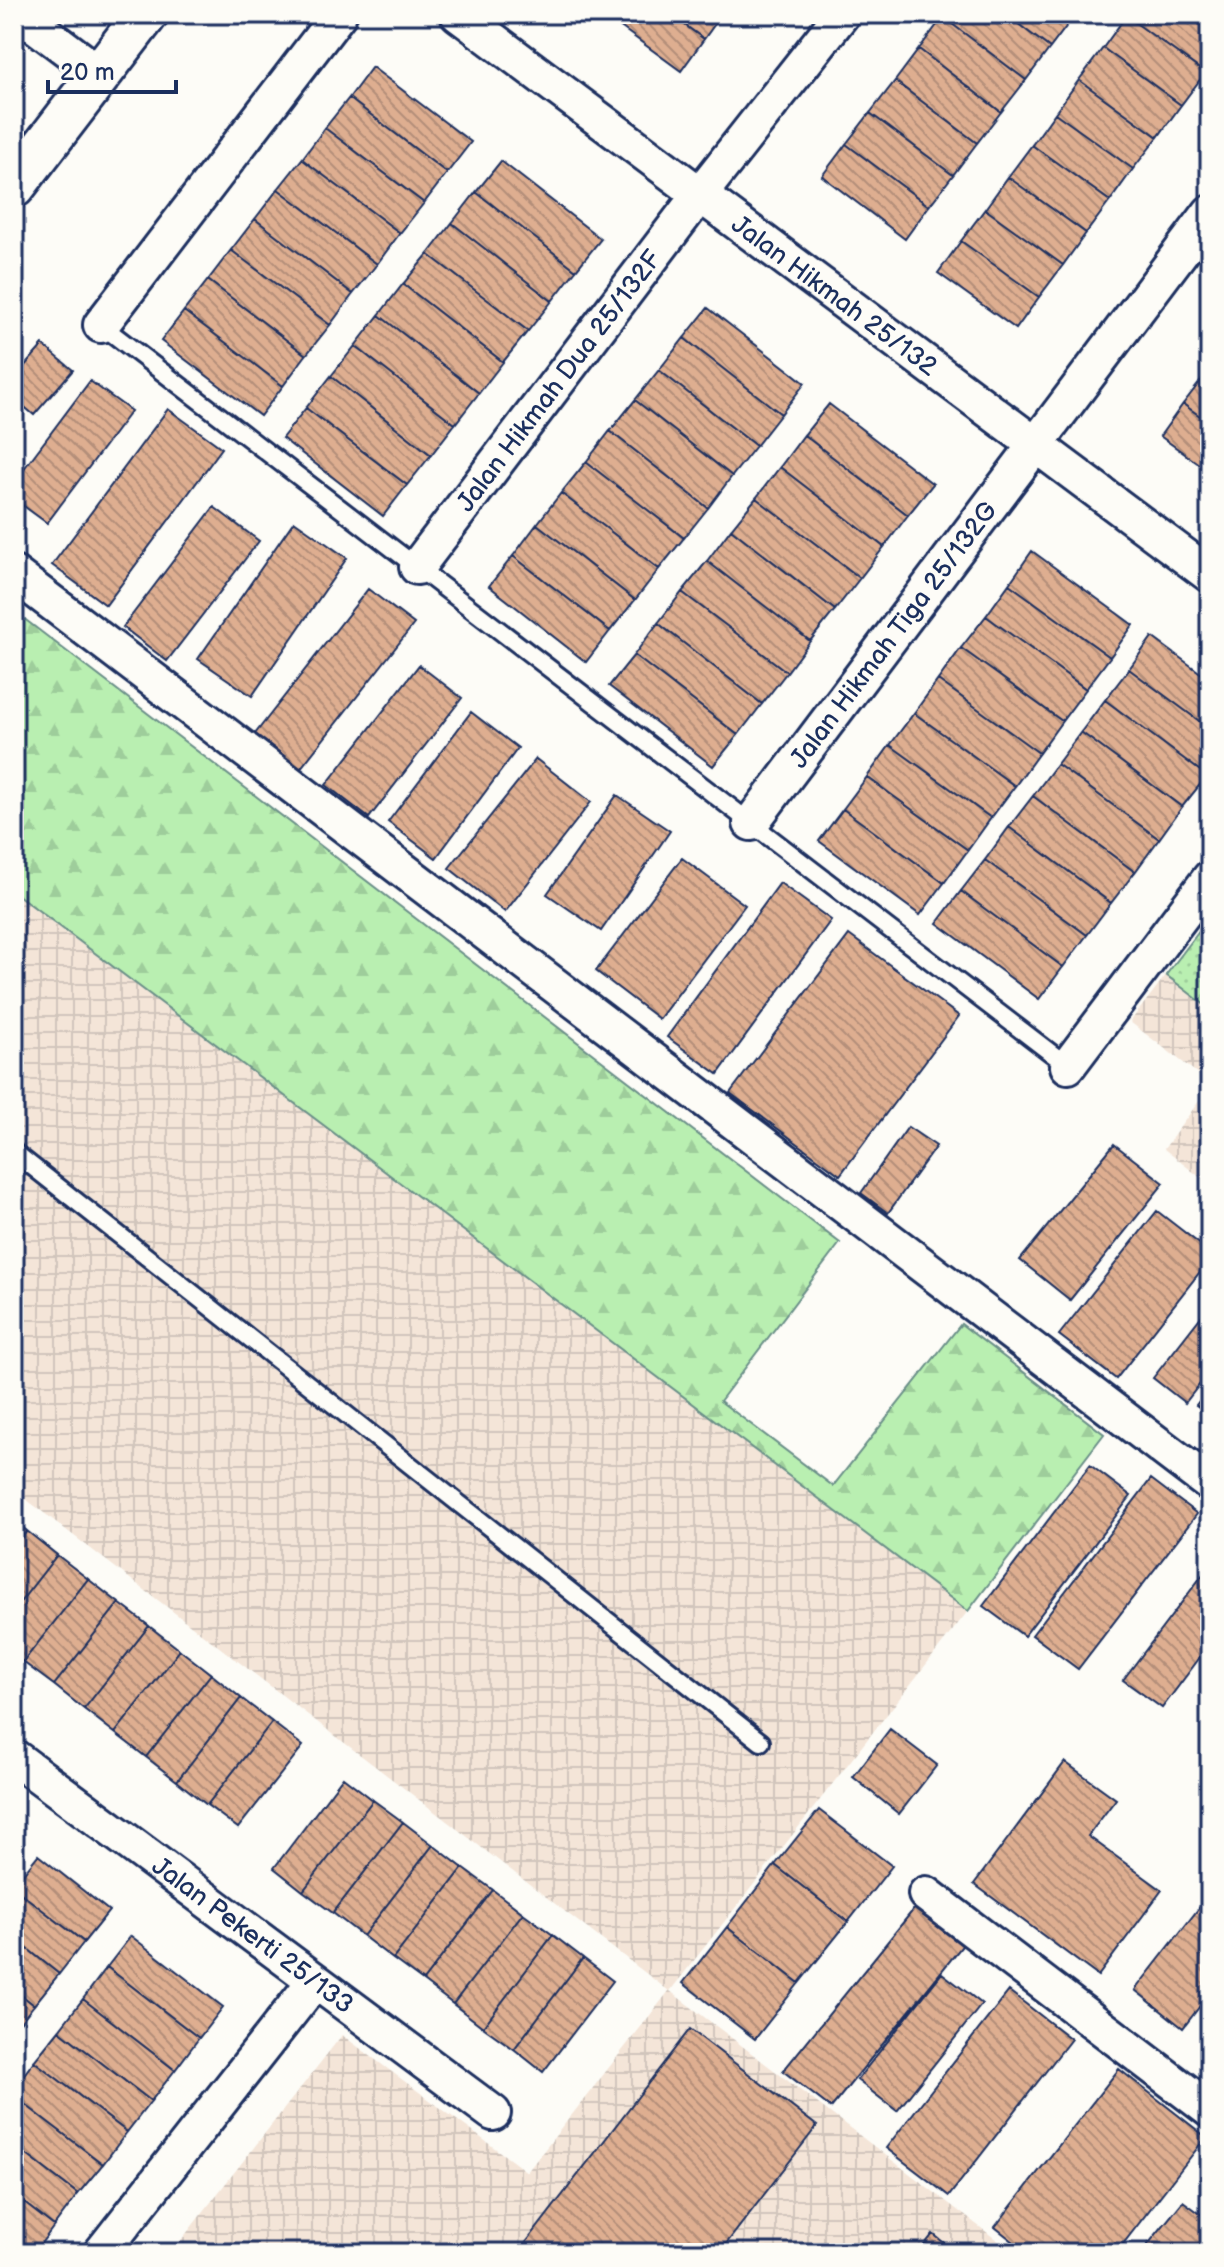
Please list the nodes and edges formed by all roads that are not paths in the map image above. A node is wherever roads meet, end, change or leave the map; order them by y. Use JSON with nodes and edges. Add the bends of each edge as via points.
{"nodes":[{"id":1,"x":20,"y":14,"type":"edge"},
{"id":2,"x":146,"y":14,"type":"edge"},
{"id":3,"x":339,"y":14,"type":"edge"},
{"id":4,"x":458,"y":14,"type":"edge"},
{"id":5,"x":842,"y":14,"type":"edge"},
{"id":6,"x":100,"y":74,"type":"junction"},
{"id":7,"x":14,"y":186,"type":"edge"},
{"id":8,"x":700,"y":194,"type":"junction"},
{"id":9,"x":1210,"y":213,"type":"edge"},
{"id":10,"x":101,"y":325,"type":"joint"},
{"id":11,"x":1036,"y":445,"type":"junction"},
{"id":12,"x":417,"y":567,"type":"junction"},
{"id":13,"x":14,"y":574,"type":"edge"},
{"id":14,"x":1210,"y":575,"type":"edge"},
{"id":15,"x":751,"y":823,"type":"junction"},
{"id":16,"x":1210,"y":878,"type":"edge"},
{"id":17,"x":1068,"y":1066,"type":"joint"},
{"id":18,"x":14,"y":1152,"type":"edge"},
{"id":19,"x":1210,"y":1484,"type":"edge"},
{"id":20,"x":761,"y":1742,"type":"dead end"},
{"id":21,"x":14,"y":1757,"type":"edge"},
{"id":22,"x":926,"y":1894,"type":"dead end"},
{"id":23,"x":314,"y":1982,"type":"junction"},
{"id":24,"x":1210,"y":2110,"type":"edge"},
{"id":25,"x":493,"y":2113,"type":"dead end"},
{"id":26,"x":101,"y":2253,"type":"edge"}],
"edges":[{"from":1,"to":6,"type":"street"},
{"from":2,"to":6,"type":"street"},
{"from":3,"to":10,"type":"street"},
{"from":4,"to":8,"type":"street","name":"Jalan Hikmah 25/132"},
{"from":5,"to":8,"type":"street","name":"Jalan Hikmah Dua 25/132F"},
{"from":6,"to":7,"type":"street"},
{"from":8,"to":11,"type":"street","name":"Jalan Hikmah 25/132"},
{"from":8,"to":12,"type":"street","name":"Jalan Hikmah Dua 25/132F"},
{"from":9,"to":11,"type":"street","name":"Jalan Hikmah Tiga 25/132G"},
{"from":10,"to":12,"type":"lane"},
{"from":11,"to":14,"type":"street","name":"Jalan Hikmah 25/132"},
{"from":11,"to":15,"type":"street","name":"Jalan Hikmah Tiga 25/132G"},
{"from":12,"to":15,"type":"lane"},
{"from":13,"to":19,"type":"street"},
{"from":15,"to":17,"type":"lane"},
{"from":16,"to":17,"type":"street"},
{"from":18,"to":20,"type":"lane"},
{"from":21,"to":23,"type":"street","name":"Jalan Pekerti 25/133"},
{"from":22,"to":24,"type":"street"},
{"from":23,"to":25,"type":"street","name":"Jalan Pekerti 25/133"},
{"from":23,"to":26,"type":"street"}]}
